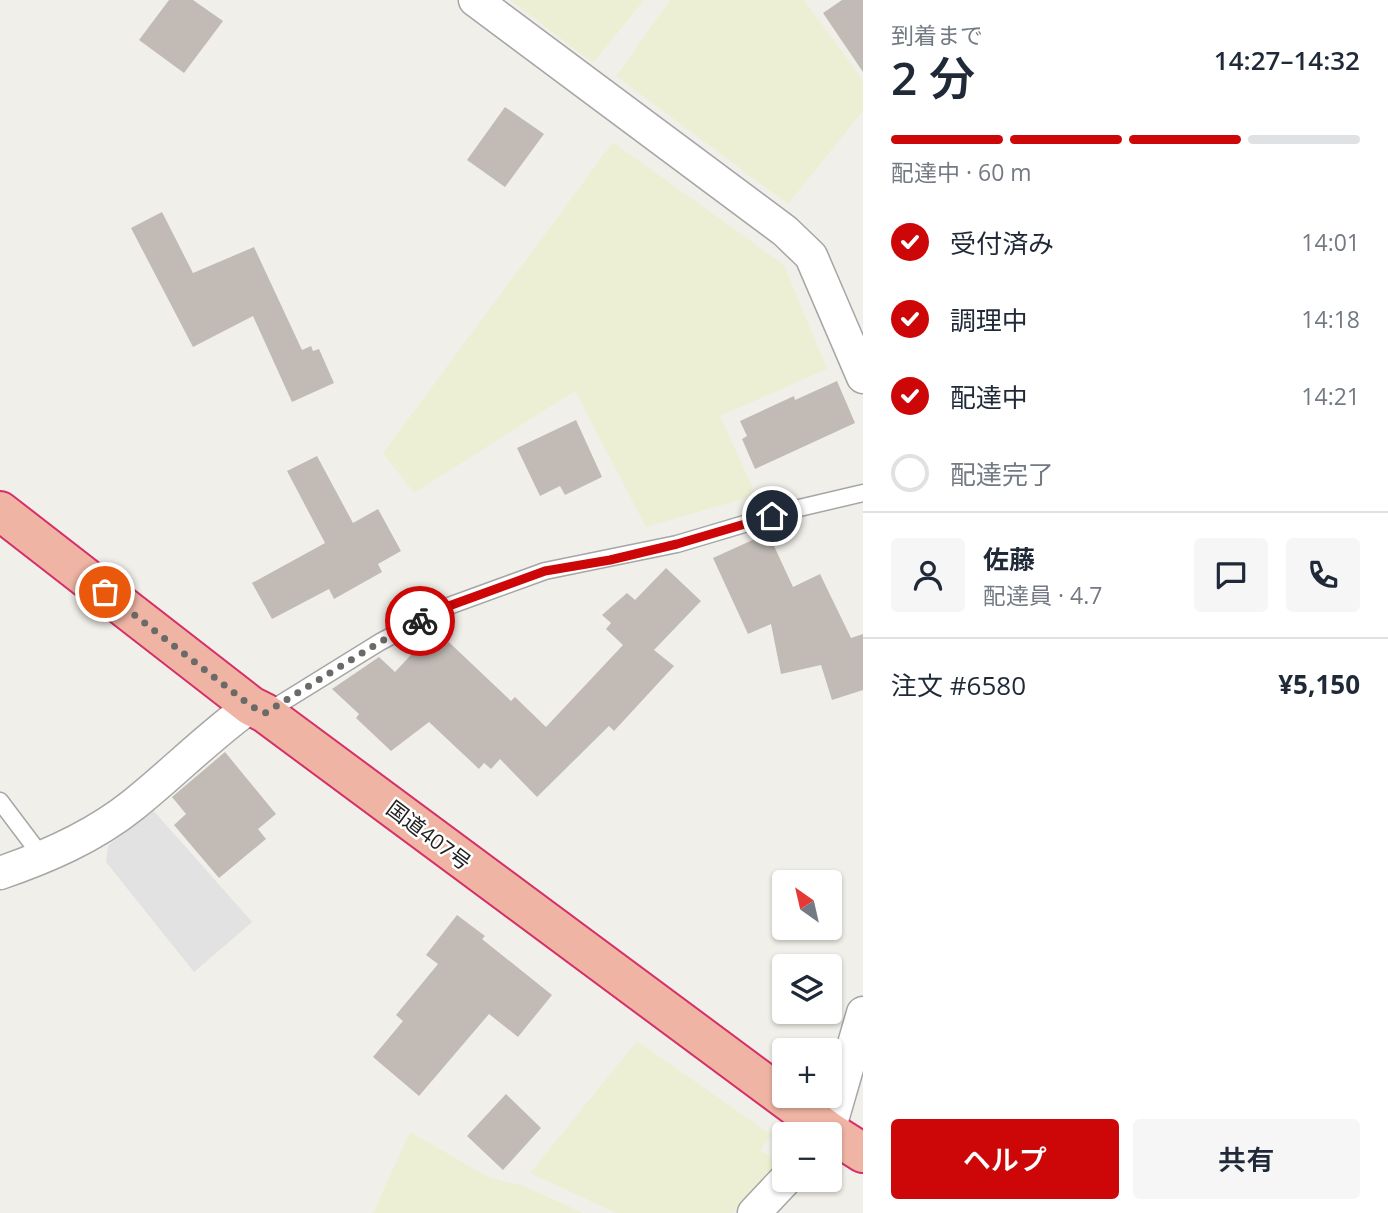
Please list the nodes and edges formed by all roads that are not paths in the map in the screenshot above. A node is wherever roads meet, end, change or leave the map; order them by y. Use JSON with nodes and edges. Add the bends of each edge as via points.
{"nodes":[{"id":1,"x":475,"y":0,"type":"edge"},
{"id":2,"x":863,"y":377,"type":"edge"},
{"id":3,"x":863,"y":493,"type":"edge"},
{"id":4,"x":0,"y":511,"type":"edge"},
{"id":5,"x":258,"y":709,"type":"junction"},
{"id":6,"x":0,"y":801,"type":"edge"},
{"id":7,"x":43,"y":858,"type":"junction"},
{"id":8,"x":0,"y":873,"type":"edge"},
{"id":9,"x":863,"y":1013,"type":"edge"},
{"id":10,"x":814,"y":1122,"type":"edge"},
{"id":11,"x":832,"y":1122,"type":"edge"},
{"id":12,"x":842,"y":1141,"type":"edge"},
{"id":13,"x":863,"y":1153,"type":"edge"},
{"id":14,"x":774,"y":1192,"type":"edge"},
{"id":15,"x":754,"y":1213,"type":"edge"}],
"edges":[{"from":1,"to":2,"type":"street","via":[[785,231],[811,256]]},
{"from":3,"to":5,"type":"lane","via":[[677,544],[545,571],[446,607]]},
{"from":4,"to":5,"type":"highway","name":"国道407号"},
{"from":5,"to":7,"type":"street","via":[[232,719],[131,807],[88,836]]},
{"from":5,"to":10,"type":"highway","name":"国道407号"},
{"from":6,"to":7,"type":"lane"},
{"from":7,"to":8,"type":"street"},
{"from":9,"to":11,"type":"street"},
{"from":12,"to":13,"type":"highway","name":"国道407号"},
{"from":14,"to":15,"type":"street"}]}
